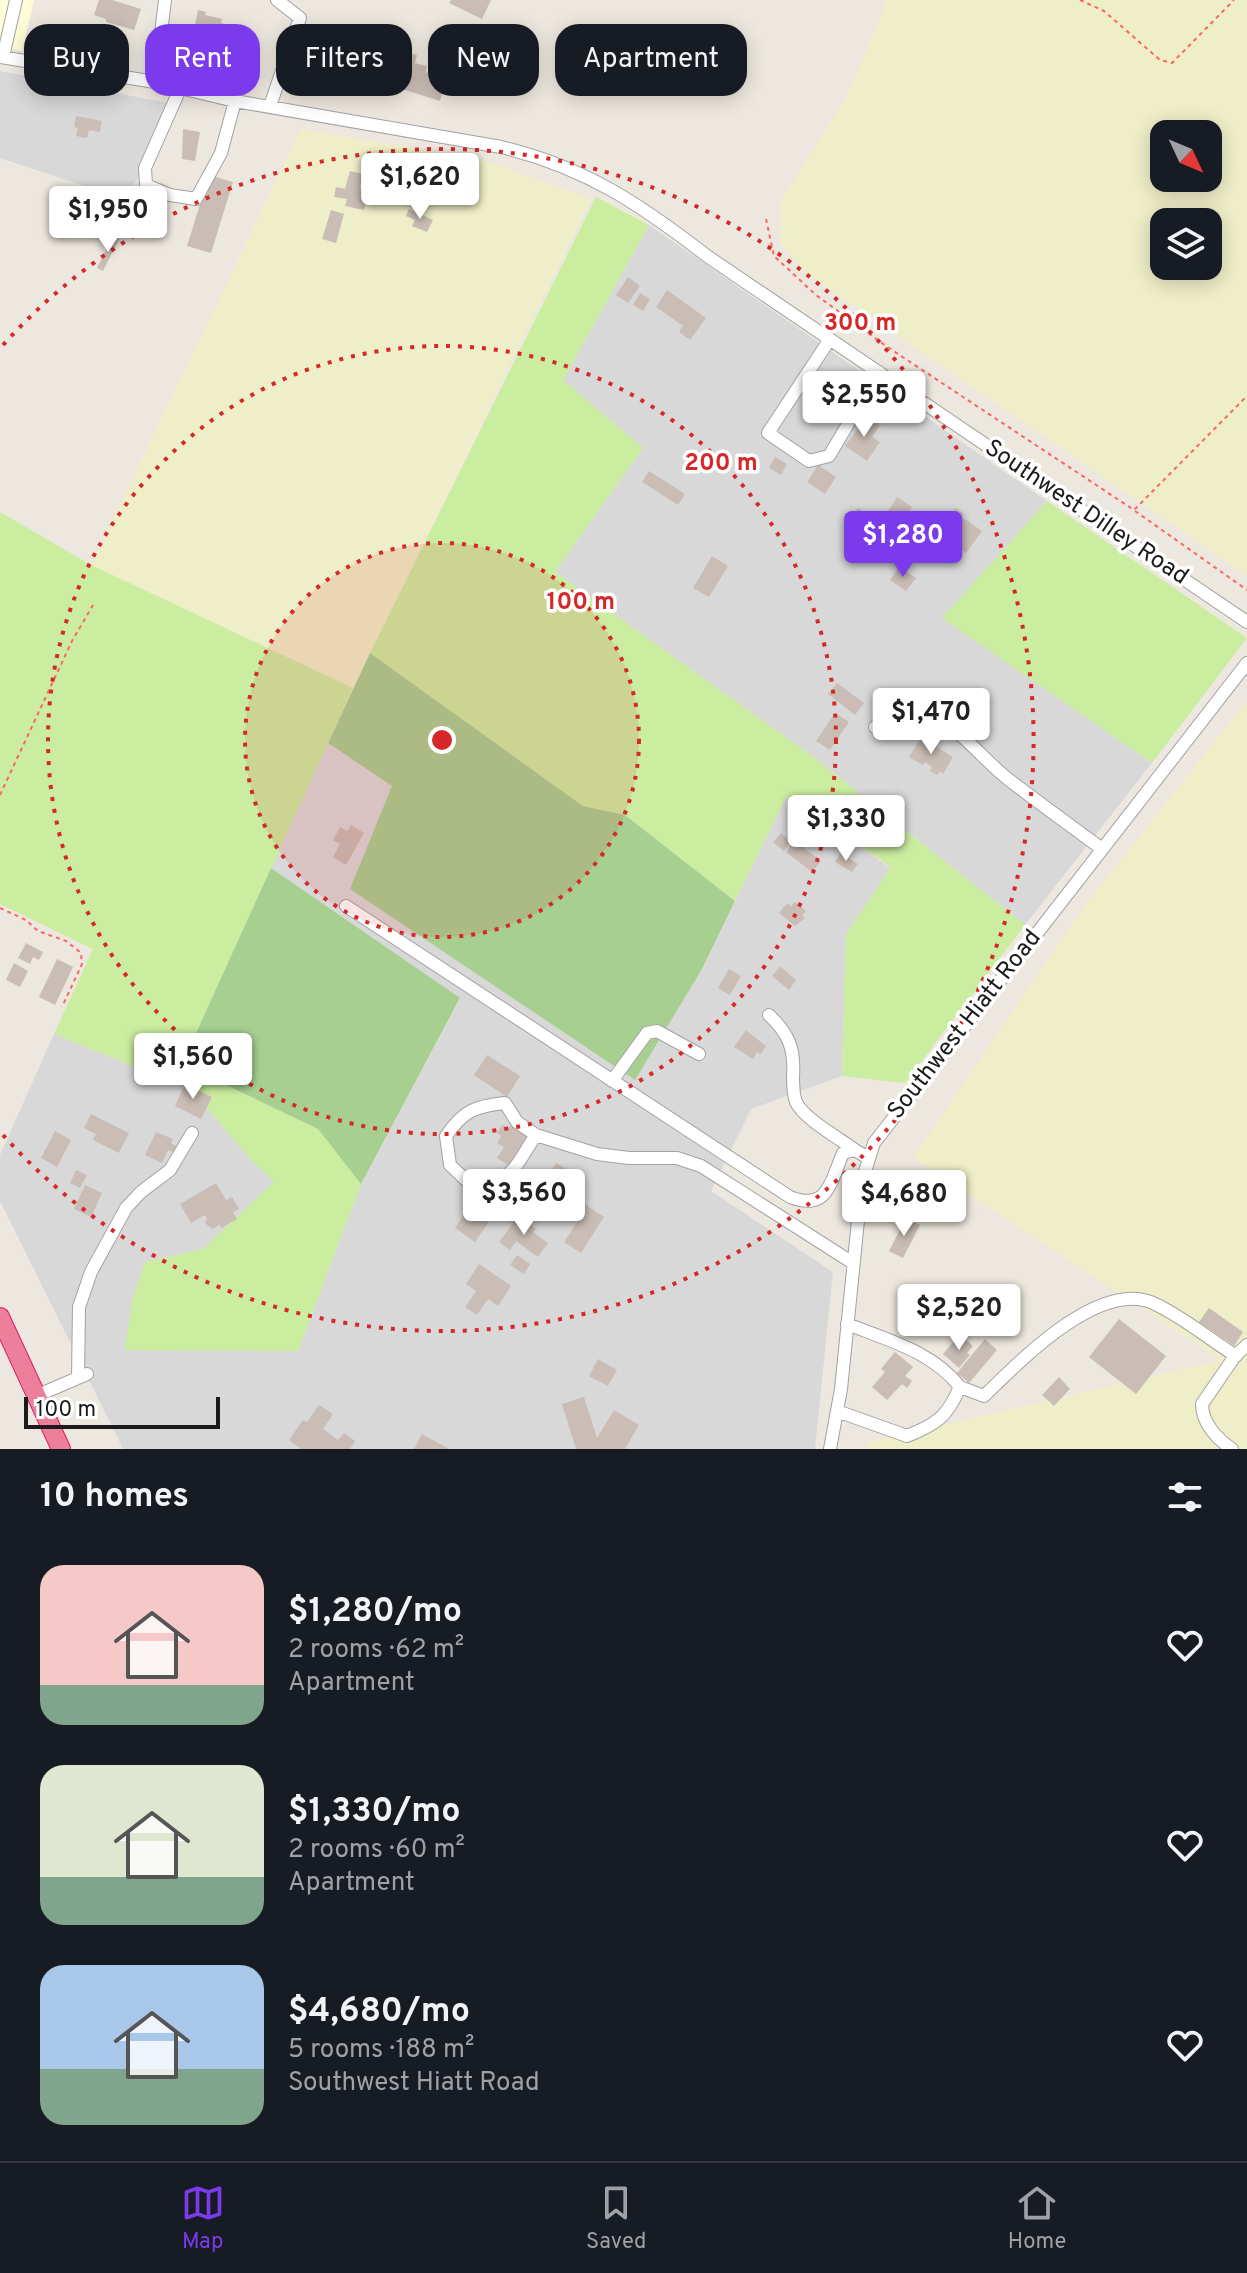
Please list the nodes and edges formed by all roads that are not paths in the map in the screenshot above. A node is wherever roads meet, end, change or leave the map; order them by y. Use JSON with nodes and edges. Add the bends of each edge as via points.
{"nodes":[{"id":1,"x":16,"y":0,"type":"edge"},
{"id":2,"x":165,"y":0,"type":"edge"},
{"id":3,"x":277,"y":0,"type":"edge"},
{"id":4,"x":162,"y":24,"type":"edge"},
{"id":5,"x":2,"y":57,"type":"edge"},
{"id":6,"x":145,"y":80,"type":"edge"},
{"id":7,"x":177,"y":96,"type":"edge"},
{"id":8,"x":212,"y":96,"type":"edge"},
{"id":9,"x":235,"y":101,"type":"junction"},
{"id":10,"x":270,"y":106,"type":"junction"},
{"id":11,"x":830,"y":339,"type":"junction"},
{"id":12,"x":879,"y":372,"type":"junction"},
{"id":13,"x":1247,"y":622,"type":"edge"},
{"id":14,"x":1247,"y":663,"type":"edge"},
{"id":15,"x":875,"y":727,"type":"dead end"},
{"id":16,"x":1102,"y":849,"type":"junction"},
{"id":17,"x":346,"y":906,"type":"dead end"},
{"id":18,"x":769,"y":1015,"type":"dead end"},
{"id":19,"x":699,"y":1054,"type":"dead end"},
{"id":20,"x":612,"y":1081,"type":"junction"},
{"id":21,"x":192,"y":1133,"type":"dead end"},
{"id":22,"x":536,"y":1135,"type":"junction"},
{"id":23,"x":855,"y":1150,"type":"junction"},
{"id":24,"x":868,"y":1158,"type":"junction"},
{"id":25,"x":853,"y":1263,"type":"junction"},
{"id":26,"x":0,"y":1317,"type":"edge"},
{"id":27,"x":847,"y":1324,"type":"junction"},
{"id":28,"x":1247,"y":1345,"type":"edge"},
{"id":29,"x":1236,"y":1356,"type":"junction"},
{"id":30,"x":960,"y":1387,"type":"junction"},
{"id":31,"x":36,"y":1396,"type":"junction"},
{"id":32,"x":837,"y":1411,"type":"junction"},
{"id":33,"x":61,"y":1449,"type":"edge"},
{"id":34,"x":830,"y":1449,"type":"edge"},
{"id":35,"x":1232,"y":1449,"type":"edge"}],
"edges":[{"from":1,"to":5,"type":"street"},
{"from":2,"to":4,"type":"street"},
{"from":3,"to":10,"type":"street","via":[[300,18]]},
{"from":5,"to":6,"type":"street","name":"Southwest Dilley Road"},
{"from":7,"to":9,"type":"street","via":[[145,168],[146,185],[196,199],[221,153]]},
{"from":8,"to":9,"type":"street","name":"Southwest Dilley Road"},
{"from":9,"to":10,"type":"street","name":"Southwest Dilley Road"},
{"from":10,"to":11,"type":"street","name":"Southwest Dilley Road","via":[[501,147],[571,169],[651,213]]},
{"from":11,"to":12,"type":"street","name":"Southwest Dilley Road"},
{"from":11,"to":12,"type":"street","via":[[768,433],[809,461],[829,456]]},
{"from":12,"to":13,"type":"street","name":"Southwest Dilley Road"},
{"from":14,"to":16,"type":"street","name":"Southwest Hiatt Road"},
{"from":15,"to":16,"type":"street","via":[[889,711],[906,707],[927,712]]},
{"from":16,"to":24,"type":"street","name":"Southwest Hiatt Road","via":[[885,1127]]},
{"from":17,"to":20,"type":"street"},
{"from":18,"to":23,"type":"street","via":[[791,1041],[798,1105]]},
{"from":19,"to":20,"type":"street","via":[[657,1031],[647,1033]]},
{"from":20,"to":23,"type":"street","via":[[804,1202],[818,1200],[828,1190],[843,1153]]},
{"from":21,"to":31,"type":"street","via":[[170,1170],[126,1208],[91,1272],[79,1307],[83,1376]]},
{"from":22,"to":22,"type":"street","via":[[517,1122],[505,1103],[482,1105],[459,1117],[446,1136],[450,1165],[469,1183],[507,1178]]},
{"from":22,"to":25,"type":"street","via":[[597,1154],[677,1158],[701,1166]]},
{"from":23,"to":24,"type":"street"},
{"from":24,"to":25,"type":"street","name":"Southwest Hiatt Road"},
{"from":25,"to":27,"type":"street","name":"Southwest Hiatt Road"},
{"from":26,"to":31,"type":"highway"},
{"from":27,"to":30,"type":"street","via":[[917,1351]]},
{"from":27,"to":32,"type":"street","name":"Southwest Hiatt Road"},
{"from":28,"to":29,"type":"street"},
{"from":29,"to":30,"type":"street","via":[[1151,1302],[1133,1299],[1107,1302],[1045,1338],[984,1396]]},
{"from":29,"to":35,"type":"street","via":[[1202,1404],[1214,1435]]},
{"from":30,"to":32,"type":"street","via":[[951,1409],[934,1425],[907,1436]]},
{"from":31,"to":33,"type":"highway"},
{"from":32,"to":34,"type":"street","name":"Southwest Hiatt Road"}]}
